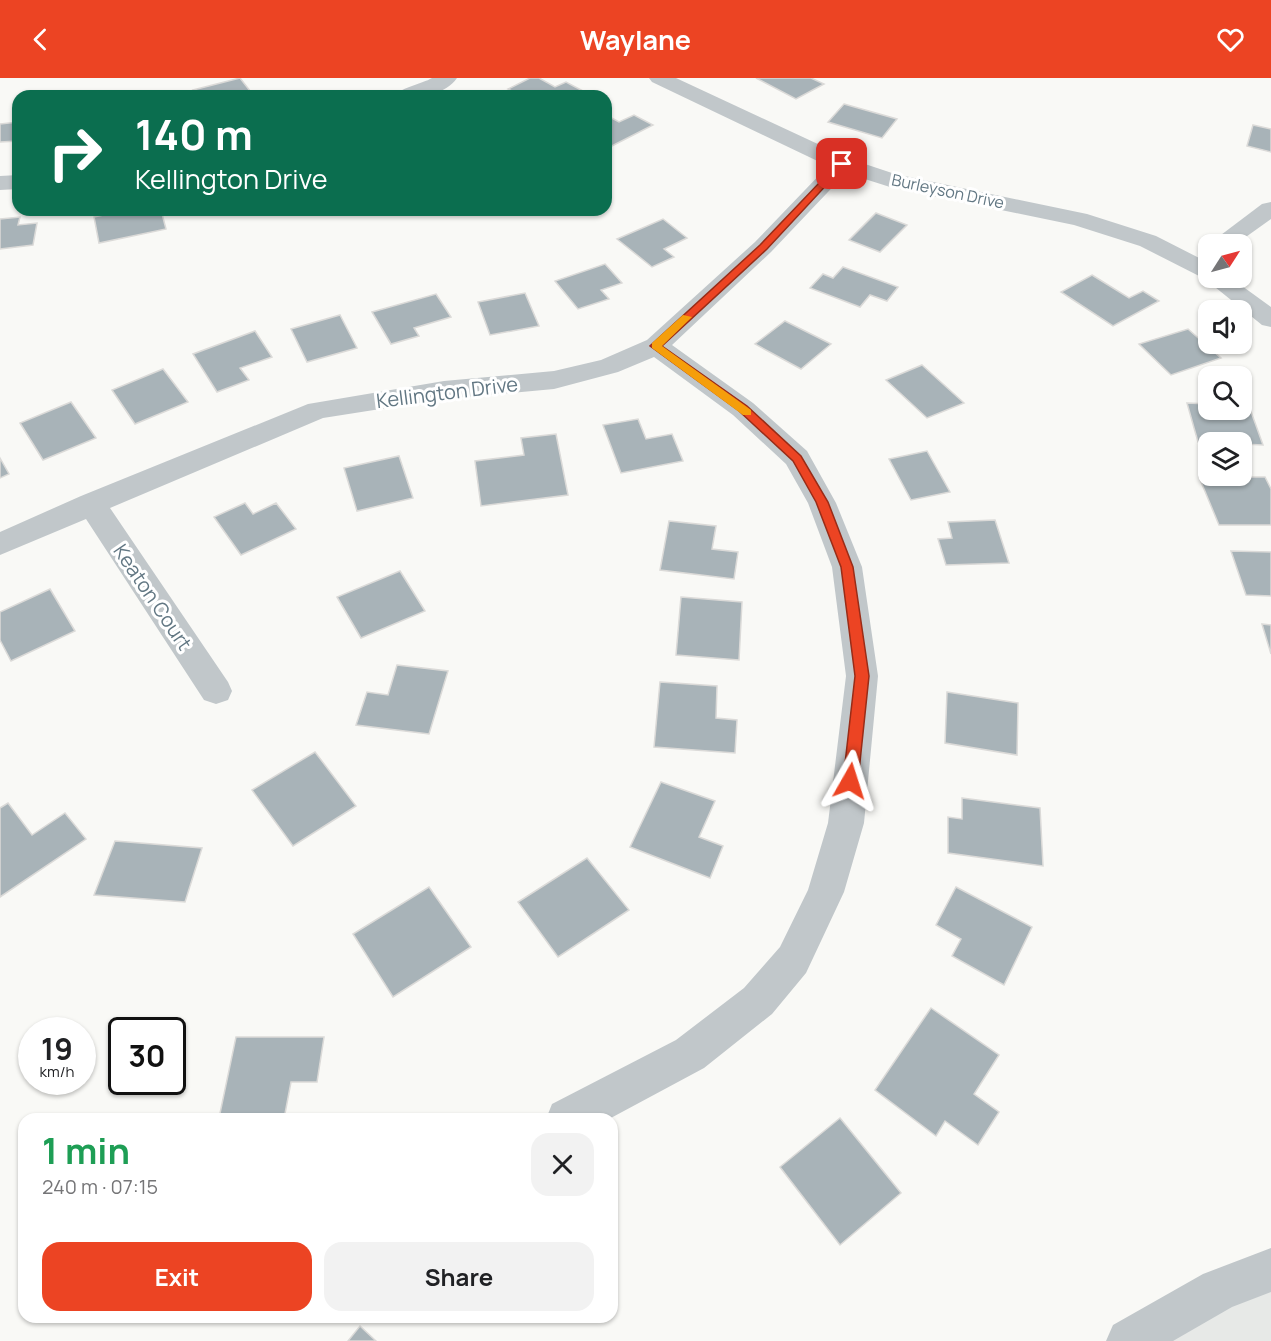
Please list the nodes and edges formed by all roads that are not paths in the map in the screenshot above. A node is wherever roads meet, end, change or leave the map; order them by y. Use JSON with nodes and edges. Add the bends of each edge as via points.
{"nodes":[{"id":1,"x":447,"y":78,"type":"edge"},
{"id":2,"x":659,"y":78,"type":"edge"},
{"id":3,"x":426,"y":90,"type":"edge"},
{"id":4,"x":842,"y":164,"type":"junction"},
{"id":5,"x":1270,"y":209,"type":"edge"},
{"id":6,"x":1235,"y":234,"type":"edge"},
{"id":7,"x":1198,"y":261,"type":"edge"},
{"id":8,"x":1229,"y":288,"type":"edge"},
{"id":9,"x":1271,"y":319,"type":"edge"},
{"id":10,"x":656,"y":346,"type":"junction"},
{"id":11,"x":91,"y":503,"type":"junction"},
{"id":12,"x":0,"y":543,"type":"edge"},
{"id":13,"x":216,"y":691,"type":"dead end"},
{"id":14,"x":578,"y":1113,"type":"edge"},
{"id":15,"x":1271,"y":1270,"type":"edge"},
{"id":16,"x":1129,"y":1341,"type":"edge"}],
"edges":[{"from":1,"to":3,"type":"street"},
{"from":2,"to":4,"type":"street","name":"Burleyson Drive"},
{"from":4,"to":7,"type":"street","name":"Burleyson Drive","via":[[890,180],[1079,219]]},
{"from":4,"to":10,"type":"street","name":"Kellington Drive","via":[[763,247]]},
{"from":5,"to":6,"type":"street"},
{"from":8,"to":9,"type":"street"},
{"from":10,"to":11,"type":"street","name":"Kellington Drive","via":[[609,366],[554,380],[444,390],[318,410]]},
{"from":10,"to":14,"type":"street","via":[[743,409],[797,458],[822,502],[847,567],[862,676],[847,812],[826,892],[793,960],[758,1001],[690,1054]]},
{"from":11,"to":12,"type":"street","name":"Kellington Drive"},
{"from":11,"to":13,"type":"street","name":"Keaton Court"},
{"from":15,"to":16,"type":"street","via":[[1219,1290]]}]}
